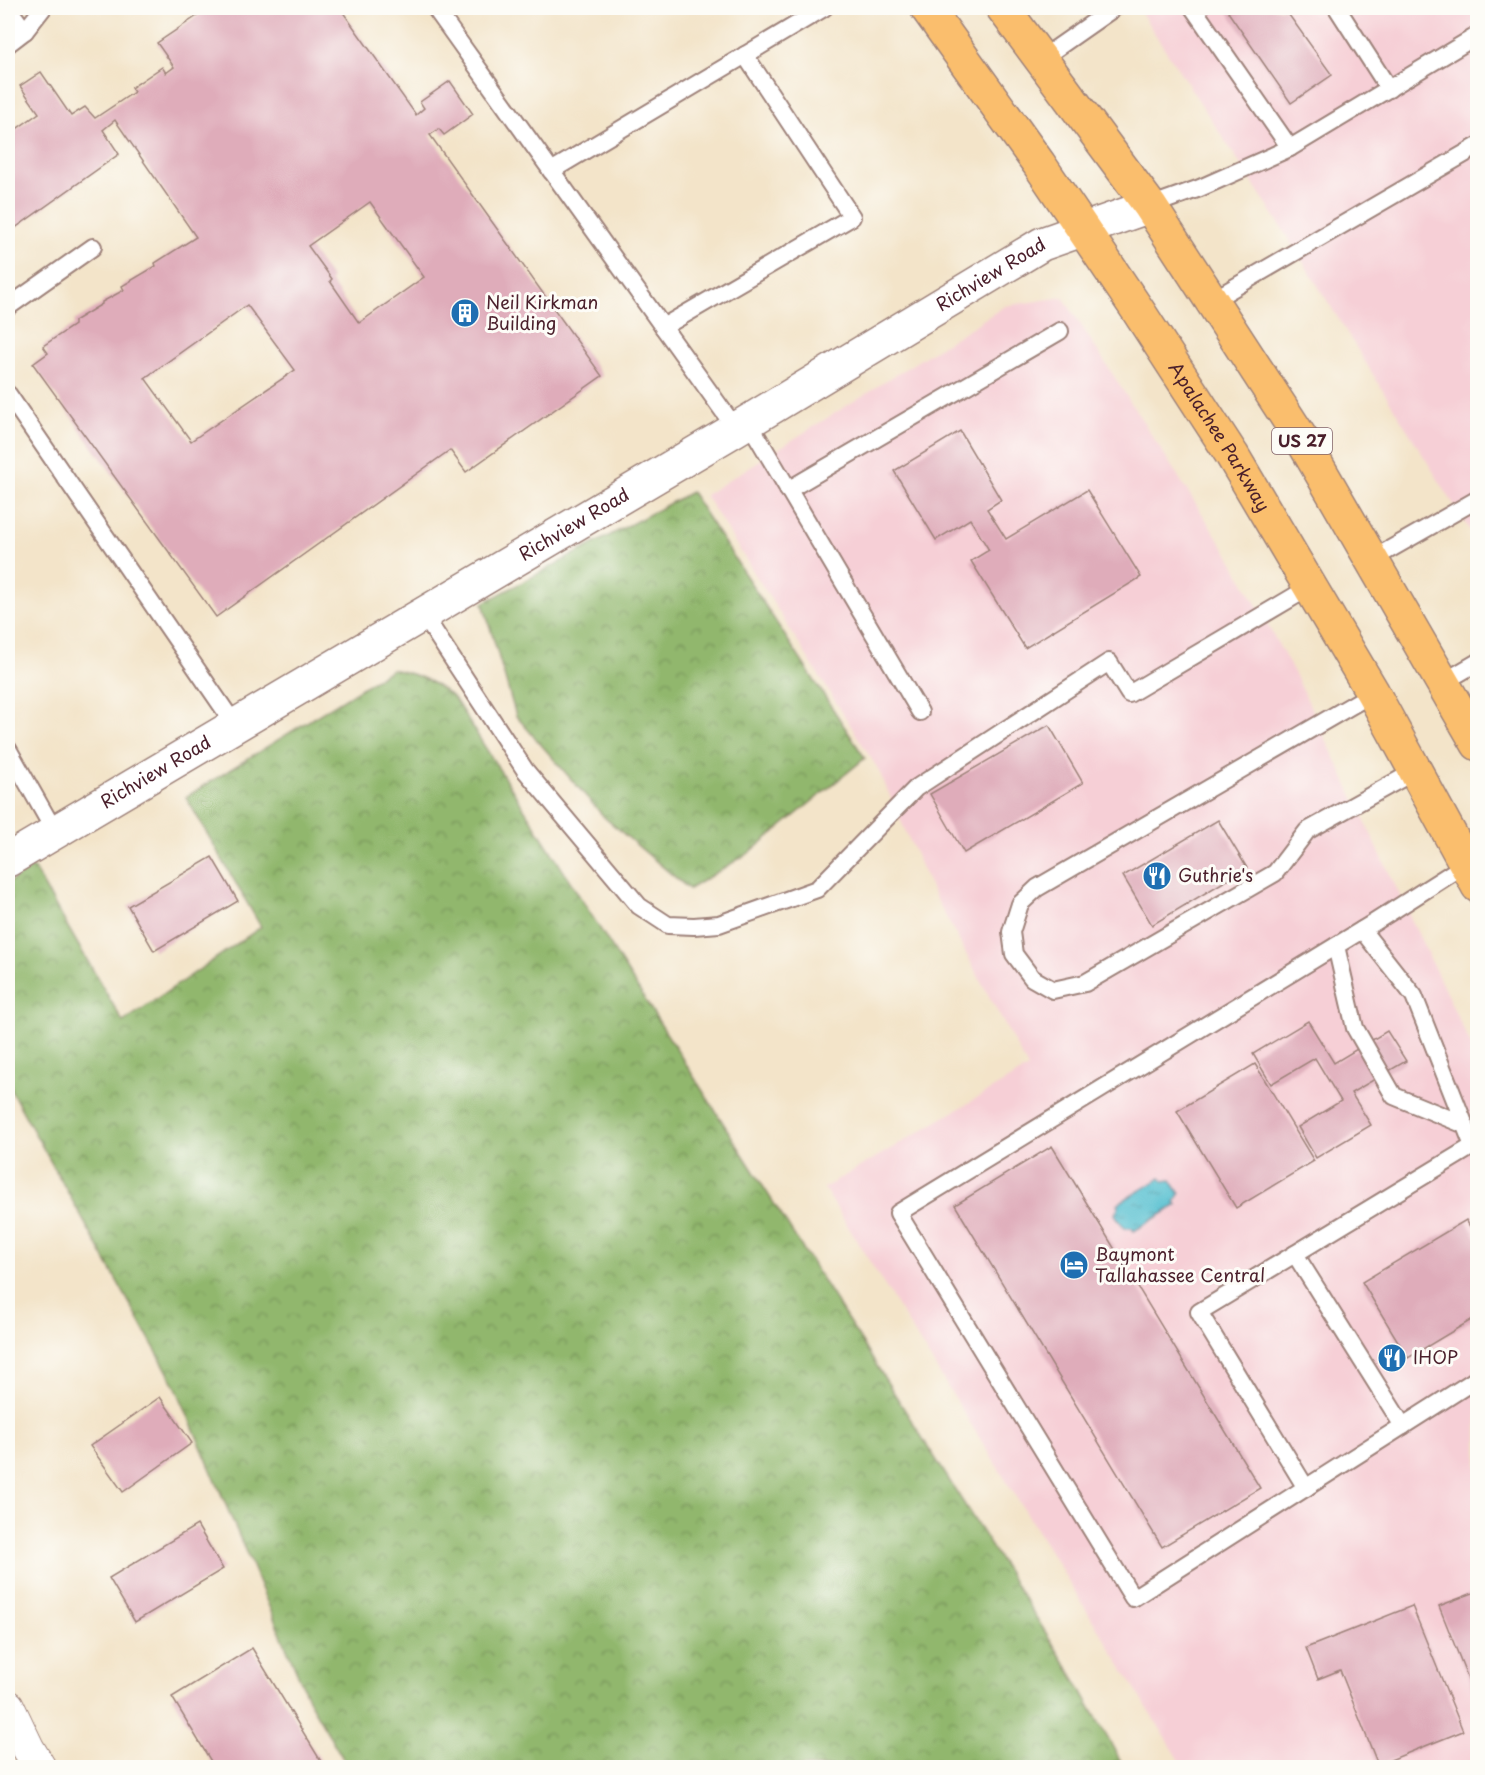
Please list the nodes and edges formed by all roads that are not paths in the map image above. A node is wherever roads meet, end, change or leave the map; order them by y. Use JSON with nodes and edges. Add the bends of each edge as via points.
{"nodes":[{"id":1,"x":8,"y":8,"type":"edge"},
{"id":2,"x":43,"y":8,"type":"edge"},
{"id":3,"x":435,"y":8,"type":"edge"},
{"id":4,"x":824,"y":8,"type":"edge"},
{"id":5,"x":927,"y":8,"type":"edge"},
{"id":6,"x":1003,"y":8,"type":"edge"},
{"id":7,"x":1114,"y":8,"type":"edge"},
{"id":8,"x":1193,"y":8,"type":"edge"},
{"id":9,"x":1337,"y":8,"type":"edge"},
{"id":10,"x":25,"y":31,"type":"junction"},
{"id":11,"x":1478,"y":35,"type":"edge"},
{"id":12,"x":8,"y":44,"type":"edge"},
{"id":13,"x":745,"y":55,"type":"junction"},
{"id":14,"x":1041,"y":59,"type":"junction"},
{"id":15,"x":1389,"y":89,"type":"junction"},
{"id":16,"x":1478,"y":146,"type":"edge"},
{"id":17,"x":1290,"y":148,"type":"junction"},
{"id":18,"x":551,"y":171,"type":"junction"},
{"id":19,"x":1150,"y":206,"type":"junction"},
{"id":20,"x":1083,"y":230,"type":"junction"},
{"id":21,"x":93,"y":247,"type":"dead end"},
{"id":22,"x":1211,"y":300,"type":"junction"},
{"id":23,"x":8,"y":308,"type":"edge"},
{"id":24,"x":663,"y":327,"type":"junction"},
{"id":25,"x":1060,"y":331,"type":"dead end"},
{"id":26,"x":10,"y":402,"type":"edge"},
{"id":27,"x":742,"y":425,"type":"junction"},
{"id":28,"x":788,"y":490,"type":"junction"},
{"id":29,"x":1478,"y":499,"type":"edge"},
{"id":30,"x":1371,"y":560,"type":"junction"},
{"id":31,"x":1310,"y":587,"type":"junction"},
{"id":32,"x":423,"y":614,"type":"junction"},
{"id":33,"x":1478,"y":662,"type":"edge"},
{"id":34,"x":1442,"y":683,"type":"junction"},
{"id":35,"x":1372,"y":693,"type":"junction"},
{"id":36,"x":920,"y":712,"type":"dead end"},
{"id":37,"x":235,"y":725,"type":"junction"},
{"id":38,"x":1478,"y":744,"type":"edge"},
{"id":39,"x":8,"y":749,"type":"edge"},
{"id":40,"x":1415,"y":771,"type":"junction"},
{"id":41,"x":55,"y":832,"type":"junction"},
{"id":42,"x":8,"y":860,"type":"edge"},
{"id":43,"x":1474,"y":874,"type":"edge"},
{"id":44,"x":1362,"y":930,"type":"junction"},
{"id":45,"x":1336,"y":946,"type":"junction"},
{"id":46,"x":1465,"y":1125,"type":"junction"},
{"id":47,"x":1475,"y":1144,"type":"edge"},
{"id":48,"x":1295,"y":1254,"type":"junction"},
{"id":49,"x":1478,"y":1378,"type":"edge"},
{"id":50,"x":1403,"y":1426,"type":"junction"},
{"id":51,"x":1306,"y":1488,"type":"junction"},
{"id":52,"x":8,"y":1706,"type":"edge"},
{"id":53,"x":40,"y":1767,"type":"edge"}],
"edges":[{"from":1,"to":10,"type":"lane"},
{"from":2,"to":10,"type":"lane"},
{"from":3,"to":18,"type":"lane"},
{"from":4,"to":13,"type":"lane"},
{"from":5,"to":20,"type":"main road","name":"Apalachee Parkway"},
{"from":6,"to":14,"type":"main road","number":"US 27"},
{"from":7,"to":14,"type":"lane"},
{"from":8,"to":17,"type":"lane"},
{"from":9,"to":15,"type":"lane"},
{"from":10,"to":12,"type":"lane"},
{"from":11,"to":15,"type":"lane"},
{"from":13,"to":18,"type":"lane"},
{"from":13,"to":24,"type":"lane","via":[[852,217]]},
{"from":14,"to":19,"type":"main road","number":"US 27"},
{"from":15,"to":17,"type":"lane"},
{"from":16,"to":22,"type":"lane"},
{"from":17,"to":19,"type":"lane"},
{"from":18,"to":24,"type":"lane"},
{"from":19,"to":20,"type":"street","name":"Richview Road"},
{"from":19,"to":22,"type":"main road","number":"US 27"},
{"from":20,"to":27,"type":"street","name":"Richview Road","via":[[1042,244]]},
{"from":20,"to":31,"type":"main road","name":"Apalachee Parkway","via":[[1232,455]]},
{"from":21,"to":23,"type":"lane"},
{"from":22,"to":30,"type":"main road","number":"US 27","via":[[1304,443]]},
{"from":24,"to":27,"type":"lane"},
{"from":25,"to":28,"type":"lane"},
{"from":26,"to":37,"type":"lane"},
{"from":27,"to":28,"type":"lane"},
{"from":27,"to":32,"type":"street","name":"Richview Road"},
{"from":28,"to":36,"type":"lane"},
{"from":29,"to":30,"type":"lane"},
{"from":30,"to":34,"type":"main road","number":"US 27"},
{"from":31,"to":32,"type":"lane","via":[[1129,694],[1109,662],[916,788],[817,889],[719,924],[694,926],[668,924],[639,906],[525,770]]},
{"from":31,"to":35,"type":"main road","name":"Apalachee Parkway"},
{"from":32,"to":37,"type":"street","name":"Richview Road"},
{"from":33,"to":34,"type":"lane"},
{"from":34,"to":38,"type":"main road","number":"US 27"},
{"from":35,"to":40,"type":"main road","name":"Apalachee Parkway"},
{"from":35,"to":40,"type":"lane","via":[[1038,888],[1020,904],[1011,932],[1014,954],[1032,978],[1053,990],[1085,983],[1275,873],[1307,831]]},
{"from":37,"to":41,"type":"street","name":"Richview Road"},
{"from":39,"to":41,"type":"lane"},
{"from":40,"to":43,"type":"main road","name":"Apalachee Parkway"},
{"from":41,"to":42,"type":"street","name":"Richview Road"},
{"from":43,"to":44,"type":"lane"},
{"from":44,"to":45,"type":"lane"},
{"from":44,"to":46,"type":"lane","via":[[1414,996]]},
{"from":45,"to":46,"type":"lane","via":[[1355,1028],[1394,1096]]},
{"from":45,"to":51,"type":"lane","via":[[898,1213],[1133,1598]]},
{"from":46,"to":47,"type":"lane"},
{"from":47,"to":48,"type":"lane"},
{"from":48,"to":50,"type":"lane"},
{"from":48,"to":51,"type":"lane","via":[[1199,1312]]},
{"from":49,"to":50,"type":"lane"},
{"from":50,"to":51,"type":"lane"},
{"from":52,"to":53,"type":"street"}]}
